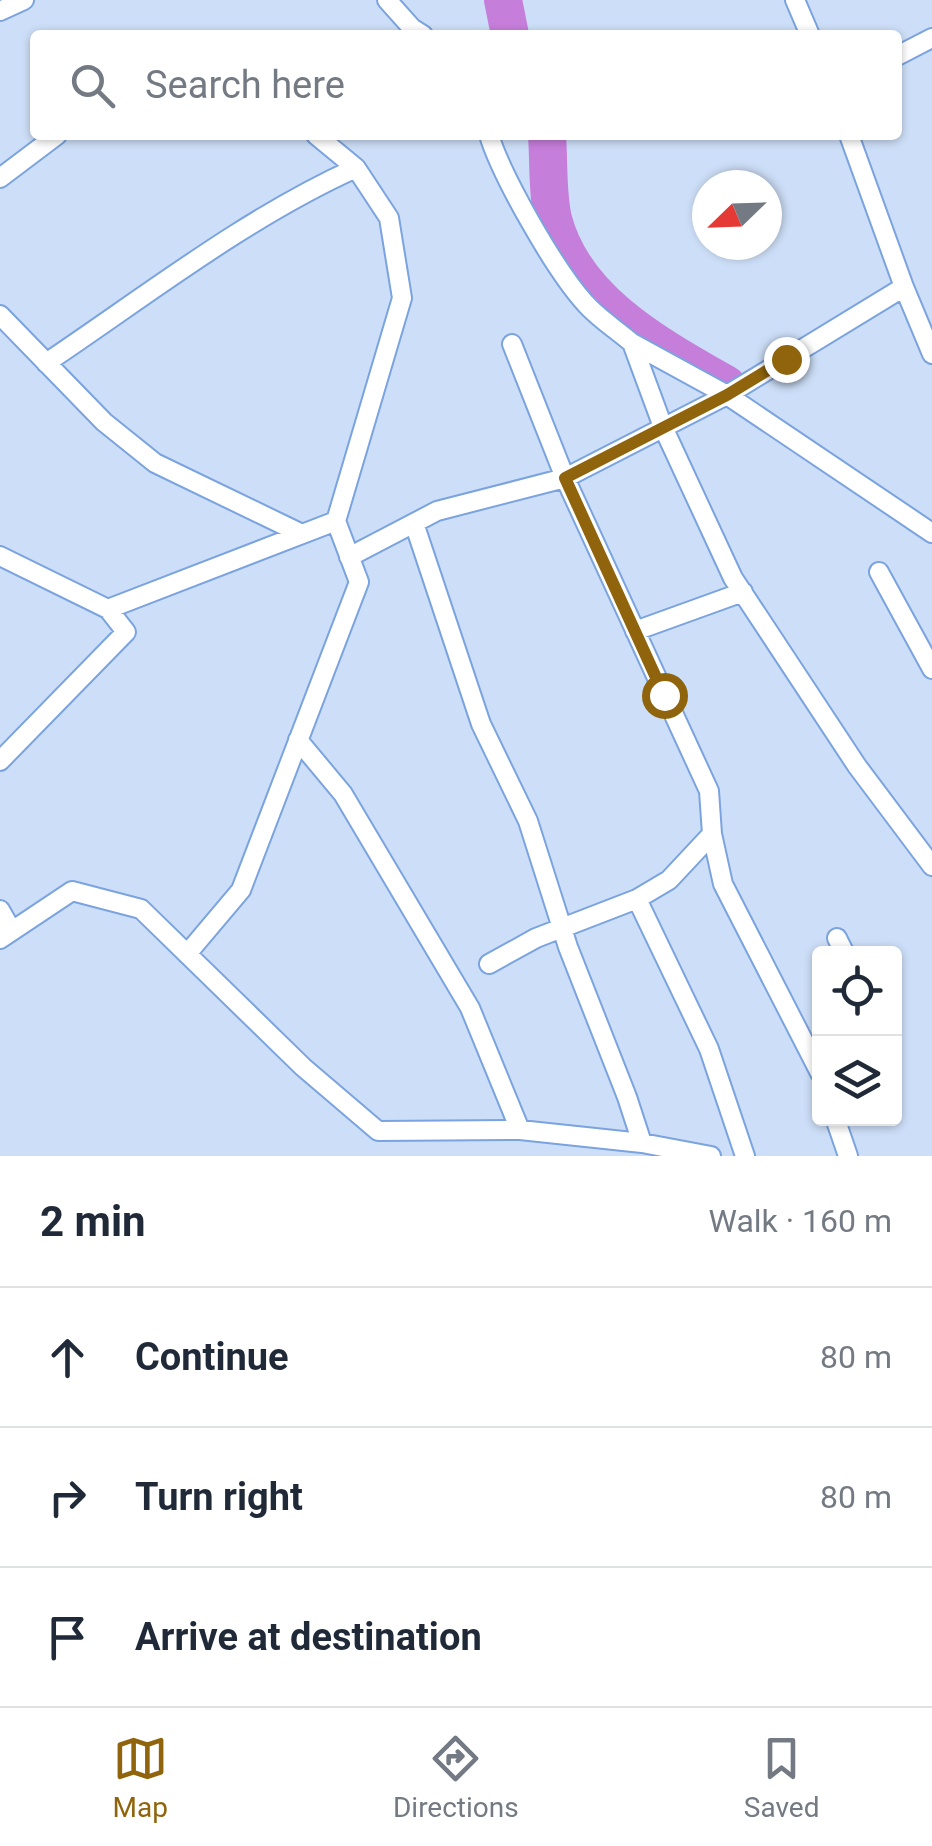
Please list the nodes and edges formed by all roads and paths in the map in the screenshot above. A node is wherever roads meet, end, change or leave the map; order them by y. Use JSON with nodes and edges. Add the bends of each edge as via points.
{"nodes":[{"id":1,"x":24,"y":0,"type":"edge"},
{"id":2,"x":387,"y":0,"type":"edge"},
{"id":3,"x":795,"y":0,"type":"edge"},
{"id":4,"x":0,"y":11,"type":"edge"},
{"id":5,"x":418,"y":30,"type":"edge"},
{"id":6,"x":808,"y":30,"type":"edge"},
{"id":7,"x":932,"y":38,"type":"edge"},
{"id":8,"x":902,"y":53,"type":"edge"},
{"id":9,"x":51,"y":140,"type":"edge"},
{"id":10,"x":322,"y":140,"type":"edge"},
{"id":11,"x":491,"y":140,"type":"edge"},
{"id":12,"x":851,"y":140,"type":"edge"},
{"id":13,"x":356,"y":168,"type":"junction"},
{"id":14,"x":0,"y":178,"type":"edge"},
{"id":15,"x":904,"y":288,"type":"junction"},
{"id":16,"x":0,"y":316,"type":"edge"},
{"id":17,"x":512,"y":344,"type":"dead end"},
{"id":18,"x":632,"y":344,"type":"junction"},
{"id":19,"x":932,"y":354,"type":"edge"},
{"id":20,"x":46,"y":363,"type":"junction"},
{"id":21,"x":727,"y":395,"type":"junction"},
{"id":22,"x":663,"y":427,"type":"junction"},
{"id":23,"x":565,"y":478,"type":"junction"},
{"id":24,"x":336,"y":521,"type":"junction"},
{"id":25,"x":414,"y":523,"type":"junction"},
{"id":26,"x":932,"y":532,"type":"edge"},
{"id":27,"x":300,"y":533,"type":"junction"},
{"id":28,"x":349,"y":556,"type":"junction"},
{"id":29,"x":2,"y":560,"type":"edge"},
{"id":30,"x":879,"y":572,"type":"dead end"},
{"id":31,"x":743,"y":592,"type":"junction"},
{"id":32,"x":108,"y":609,"type":"junction"},
{"id":33,"x":635,"y":632,"type":"junction"},
{"id":34,"x":932,"y":669,"type":"edge"},
{"id":35,"x":298,"y":740,"type":"junction"},
{"id":36,"x":0,"y":761,"type":"edge"},
{"id":37,"x":712,"y":834,"type":"junction"},
{"id":38,"x":932,"y":866,"type":"edge"},
{"id":39,"x":637,"y":899,"type":"junction"},
{"id":40,"x":0,"y":910,"type":"edge"},
{"id":41,"x":562,"y":928,"type":"junction"},
{"id":42,"x":6,"y":935,"type":"edge"},
{"id":43,"x":186,"y":954,"type":"junction"},
{"id":44,"x":489,"y":964,"type":"dead end"},
{"id":45,"x":812,"y":1052,"type":"edge"},
{"id":46,"x":838,"y":1126,"type":"edge"},
{"id":47,"x":520,"y":1130,"type":"junction"},
{"id":48,"x":585,"y":1136,"type":"junction"},
{"id":49,"x":642,"y":1143,"type":"junction"},
{"id":50,"x":583,"y":1156,"type":"edge"},
{"id":51,"x":711,"y":1156,"type":"edge"},
{"id":52,"x":745,"y":1156,"type":"edge"},
{"id":53,"x":848,"y":1156,"type":"edge"}],
"edges":[{"from":1,"to":4,"type":"street"},
{"from":2,"to":5,"type":"street"},
{"from":3,"to":6,"type":"street"},
{"from":7,"to":8,"type":"street"},
{"from":9,"to":14,"type":"street"},
{"from":10,"to":13,"type":"street"},
{"from":11,"to":18,"type":"street","via":[[584,303]]},
{"from":12,"to":15,"type":"street"},
{"from":13,"to":20,"type":"street","via":[[275,211]]},
{"from":13,"to":24,"type":"street","via":[[390,218],[402,298]]},
{"from":15,"to":19,"type":"street"},
{"from":15,"to":21,"type":"street"},
{"from":16,"to":20,"type":"street"},
{"from":17,"to":23,"type":"street"},
{"from":18,"to":21,"type":"street"},
{"from":18,"to":22,"type":"street"},
{"from":20,"to":27,"type":"street","via":[[155,464]]},
{"from":21,"to":22,"type":"street"},
{"from":21,"to":26,"type":"street"},
{"from":22,"to":23,"type":"street"},
{"from":22,"to":31,"type":"street"},
{"from":23,"to":25,"type":"street","via":[[436,511]]},
{"from":23,"to":33,"type":"street"},
{"from":24,"to":27,"type":"street"},
{"from":24,"to":28,"type":"street"},
{"from":25,"to":28,"type":"street"},
{"from":25,"to":41,"type":"street","via":[[481,724],[528,821]]},
{"from":27,"to":32,"type":"street"},
{"from":28,"to":35,"type":"street","via":[[359,582]]},
{"from":29,"to":32,"type":"street"},
{"from":30,"to":34,"type":"street"},
{"from":31,"to":33,"type":"street"},
{"from":31,"to":38,"type":"street"},
{"from":32,"to":36,"type":"street","via":[[126,632]]},
{"from":33,"to":37,"type":"street","via":[[709,791]]},
{"from":35,"to":43,"type":"street","via":[[241,890]]},
{"from":35,"to":47,"type":"street","via":[[344,794],[470,1008]]},
{"from":37,"to":39,"type":"street","via":[[669,880]]},
{"from":37,"to":45,"type":"street","via":[[723,884]]},
{"from":39,"to":41,"type":"street"},
{"from":39,"to":52,"type":"street","via":[[709,1048]]},
{"from":40,"to":42,"type":"street"},
{"from":41,"to":44,"type":"street"},
{"from":41,"to":49,"type":"street"},
{"from":42,"to":43,"type":"street","via":[[72,890],[142,909]]},
{"from":43,"to":47,"type":"street","via":[[378,1131]]},
{"from":46,"to":53,"type":"street"},
{"from":47,"to":48,"type":"street"},
{"from":48,"to":49,"type":"street"},
{"from":48,"to":50,"type":"street"},
{"from":49,"to":51,"type":"street"}]}
